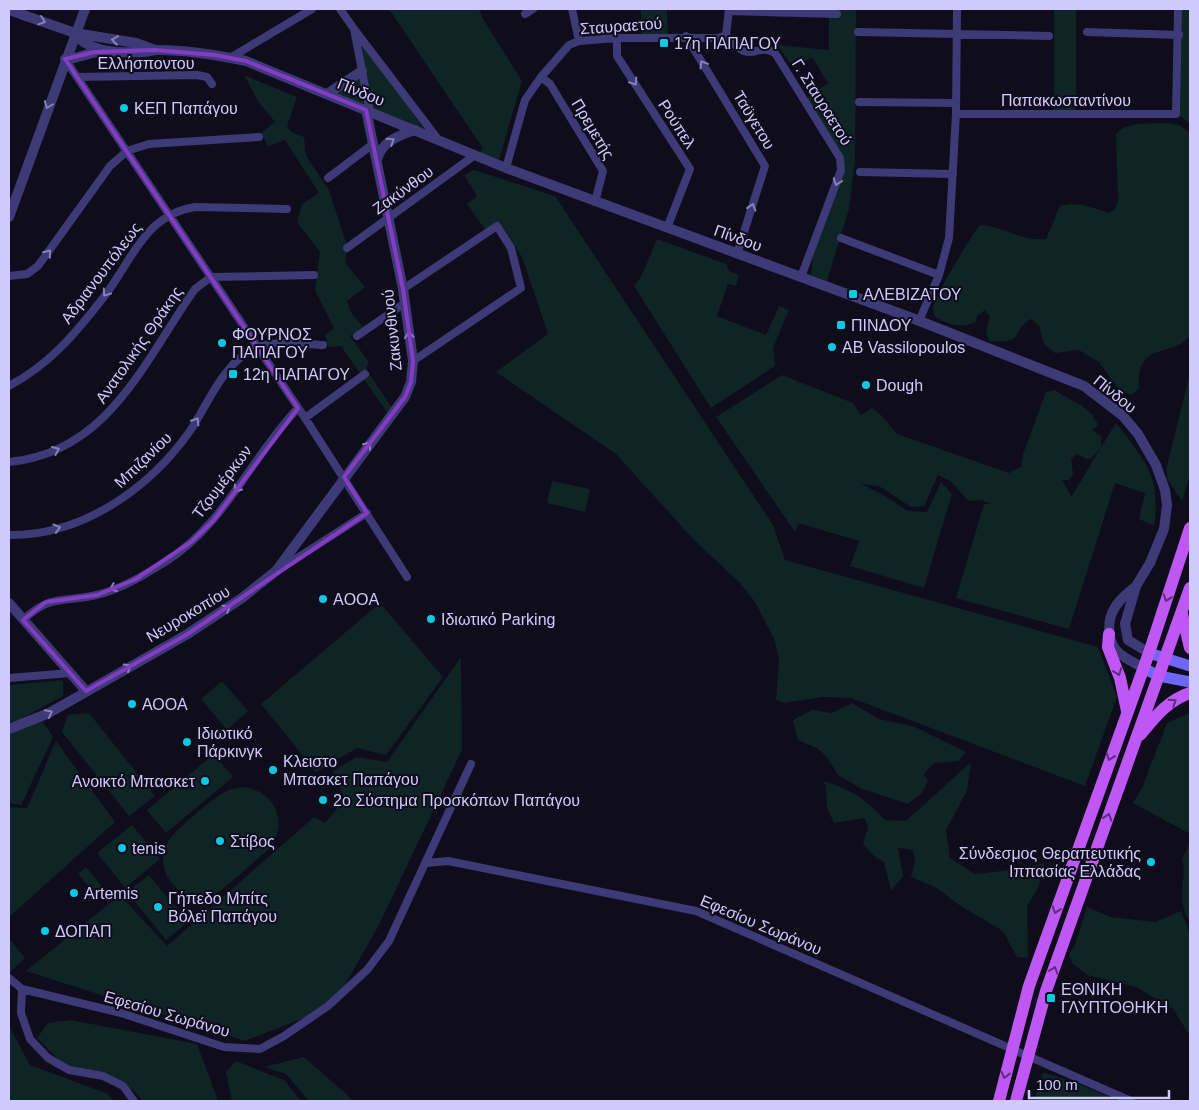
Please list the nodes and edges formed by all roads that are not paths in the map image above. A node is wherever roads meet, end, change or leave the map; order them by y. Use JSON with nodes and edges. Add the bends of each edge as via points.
{"nodes":[{"id":1,"x":85,"y":9,"type":"edge"},
{"id":2,"x":312,"y":9,"type":"edge"},
{"id":3,"x":340,"y":9,"type":"edge"},
{"id":4,"x":533,"y":9,"type":"edge"},
{"id":5,"x":572,"y":9,"type":"edge"},
{"id":6,"x":957,"y":9,"type":"edge"},
{"id":7,"x":1178,"y":9,"type":"edge"},
{"id":8,"x":9,"y":10,"type":"edge"},
{"id":9,"x":729,"y":10,"type":"edge"},
{"id":10,"x":525,"y":14,"type":"dead end"},
{"id":11,"x":837,"y":14,"type":"dead end"},
{"id":12,"x":354,"y":29,"type":"junction"},
{"id":13,"x":858,"y":32,"type":"dead end"},
{"id":14,"x":1087,"y":32,"type":"dead end"},
{"id":15,"x":74,"y":33,"type":"junction"},
{"id":16,"x":958,"y":33,"type":"junction"},
{"id":17,"x":726,"y":35,"type":"junction"},
{"id":18,"x":1179,"y":35,"type":"junction"},
{"id":19,"x":686,"y":36,"type":"junction"},
{"id":20,"x":1050,"y":36,"type":"dead end"},
{"id":21,"x":617,"y":38,"type":"junction"},
{"id":22,"x":579,"y":41,"type":"junction"},
{"id":23,"x":155,"y":50,"type":"junction"},
{"id":24,"x":114,"y":51,"type":"junction"},
{"id":25,"x":230,"y":58,"type":"junction"},
{"id":26,"x":65,"y":59,"type":"junction"},
{"id":27,"x":362,"y":71,"type":"junction"},
{"id":28,"x":77,"y":77,"type":"junction"},
{"id":29,"x":540,"y":77,"type":"junction"},
{"id":30,"x":212,"y":84,"type":"dead end"},
{"id":31,"x":327,"y":94,"type":"junction"},
{"id":32,"x":858,"y":102,"type":"dead end"},
{"id":33,"x":956,"y":103,"type":"junction"},
{"id":34,"x":368,"y":111,"type":"junction"},
{"id":35,"x":956,"y":114,"type":"junction"},
{"id":36,"x":415,"y":130,"type":"junction"},
{"id":37,"x":259,"y":137,"type":"dead end"},
{"id":38,"x":439,"y":140,"type":"junction"},
{"id":39,"x":373,"y":144,"type":"junction"},
{"id":40,"x":126,"y":151,"type":"junction"},
{"id":41,"x":475,"y":155,"type":"junction"},
{"id":42,"x":376,"y":161,"type":"junction"},
{"id":43,"x":506,"y":168,"type":"junction"},
{"id":44,"x":860,"y":172,"type":"dead end"},
{"id":45,"x":953,"y":174,"type":"junction"},
{"id":46,"x":328,"y":178,"type":"dead end"},
{"id":47,"x":596,"y":202,"type":"junction"},
{"id":48,"x":287,"y":209,"type":"dead end"},
{"id":49,"x":169,"y":214,"type":"junction"},
{"id":50,"x":389,"y":216,"type":"junction"},
{"id":51,"x":9,"y":217,"type":"edge"},
{"id":52,"x":667,"y":228,"type":"junction"},
{"id":53,"x":841,"y":238,"type":"dead end"},
{"id":54,"x":347,"y":248,"type":"dead end"},
{"id":55,"x":737,"y":254,"type":"junction"},
{"id":56,"x":314,"y":275,"type":"dead end"},
{"id":57,"x":939,"y":275,"type":"junction"},
{"id":58,"x":9,"y":276,"type":"edge"},
{"id":59,"x":211,"y":277,"type":"junction"},
{"id":60,"x":801,"y":277,"type":"junction"},
{"id":61,"x":403,"y":289,"type":"junction"},
{"id":62,"x":405,"y":303,"type":"junction"},
{"id":63,"x":919,"y":321,"type":"junction"},
{"id":64,"x":357,"y":336,"type":"dead end"},
{"id":65,"x":323,"y":345,"type":"dead end"},
{"id":66,"x":257,"y":347,"type":"junction"},
{"id":67,"x":413,"y":360,"type":"junction"},
{"id":68,"x":366,"y":374,"type":"dead end"},
{"id":69,"x":9,"y":386,"type":"edge"},
{"id":70,"x":298,"y":408,"type":"junction"},
{"id":71,"x":305,"y":418,"type":"junction"},
{"id":72,"x":9,"y":462,"type":"edge"},
{"id":73,"x":344,"y":477,"type":"junction"},
{"id":74,"x":367,"y":513,"type":"junction"},
{"id":75,"x":1190,"y":528,"type":"edge"},
{"id":76,"x":9,"y":536,"type":"edge"},
{"id":77,"x":276,"y":571,"type":"junction"},
{"id":78,"x":407,"y":577,"type":"dead end"},
{"id":79,"x":1136,"y":586,"type":"junction"},
{"id":80,"x":1190,"y":588,"type":"edge"},
{"id":81,"x":9,"y":603,"type":"edge"},
{"id":82,"x":1182,"y":614,"type":"junction"},
{"id":83,"x":23,"y":620,"type":"junction"},
{"id":84,"x":1109,"y":634,"type":"junction"},
{"id":85,"x":1190,"y":648,"type":"edge"},
{"id":86,"x":1148,"y":653,"type":"junction"},
{"id":87,"x":1165,"y":658,"type":"junction"},
{"id":88,"x":1190,"y":666,"type":"edge"},
{"id":89,"x":1143,"y":668,"type":"junction"},
{"id":90,"x":70,"y":673,"type":"junction"},
{"id":91,"x":1159,"y":676,"type":"junction"},
{"id":92,"x":9,"y":678,"type":"edge"},
{"id":93,"x":1190,"y":682,"type":"edge"},
{"id":94,"x":86,"y":691,"type":"junction"},
{"id":95,"x":1190,"y":693,"type":"edge"},
{"id":96,"x":1127,"y":711,"type":"junction"},
{"id":97,"x":9,"y":729,"type":"edge"},
{"id":98,"x":1135,"y":740,"type":"junction"},
{"id":99,"x":471,"y":764,"type":"dead end"},
{"id":100,"x":427,"y":863,"type":"junction"},
{"id":101,"x":9,"y":978,"type":"edge"},
{"id":102,"x":22,"y":989,"type":"junction"},
{"id":103,"x":1011,"y":1050,"type":"junction"},
{"id":104,"x":1028,"y":1058,"type":"junction"},
{"id":105,"x":134,"y":1101,"type":"edge"},
{"id":106,"x":999,"y":1101,"type":"edge"},
{"id":107,"x":1016,"y":1101,"type":"edge"},
{"id":108,"x":1131,"y":1101,"type":"edge"}],
"edges":[{"from":1,"to":15,"type":"street"},
{"from":2,"to":25,"type":"street"},
{"from":3,"to":12,"type":"street","name":"Ζακυνθινού"},
{"from":4,"to":10,"type":"street"},
{"from":5,"to":22,"type":"street"},
{"from":6,"to":16,"type":"street"},
{"from":7,"to":18,"type":"street"},
{"from":8,"to":15,"type":"street","name":"Πίνδου","one_way":true},
{"from":9,"to":11,"type":"street"},
{"from":9,"to":17,"type":"street"},
{"from":12,"to":27,"type":"street","name":"Ζακυνθινού"},
{"from":12,"to":38,"type":"street"},
{"from":13,"to":16,"type":"street"},
{"from":14,"to":18,"type":"street"},
{"from":23,"to":15,"type":"street","name":"Πίνδου","one_way":true,"via":[[136,43]]},
{"from":15,"to":24,"type":"street","name":"Πίνδου","via":[[91,46]]},
{"from":15,"to":26,"type":"street"},
{"from":16,"to":20,"type":"street"},
{"from":16,"to":33,"type":"street"},
{"from":17,"to":19,"type":"street","name":"Σταυραετού","via":[[718,38]]},
{"from":17,"to":60,"type":"street","name":"Γ. Σταυραετού","one_way":true,"via":[[744,53],[775,53],[840,158],[842,170]]},
{"from":18,"to":35,"type":"street","name":"Παπακωσταντίνου","via":[[1176,114]]},
{"from":19,"to":21,"type":"street","name":"Σταυραετού"},
{"from":55,"to":19,"type":"street","name":"Ταϋγετου","one_way":true,"via":[[765,166]]},
{"from":21,"to":22,"type":"street","name":"Σταυραετού"},
{"from":21,"to":52,"type":"street","name":"Ρούπελ","one_way":true,"via":[[617,56],[690,169]]},
{"from":22,"to":29,"type":"street","name":"Σταυραετού","via":[[570,45]]},
{"from":23,"to":24,"type":"street","name":"Πίνδου"},
{"from":23,"to":25,"type":"street","name":"Πίνδου"},
{"from":24,"to":26,"type":"street"},
{"from":25,"to":31,"type":"street","name":"Πίνδου","via":[[246,61]]},
{"from":26,"to":28,"type":"street","name":"Ελλήσποντου"},
{"from":26,"to":51,"type":"street","one_way":true},
{"from":27,"to":31,"type":"street"},
{"from":27,"to":34,"type":"street","name":"Ζακυνθινού"},
{"from":28,"to":30,"type":"street","name":"Ελλήσποντου","via":[[197,75],[206,77]]},
{"from":28,"to":40,"type":"street","name":"Ελλήσποντου"},
{"from":29,"to":43,"type":"street","name":"Σταυραετού","via":[[525,100]]},
{"from":29,"to":47,"type":"street","name":"Πρεμετής","via":[[550,84],[603,170]]},
{"from":31,"to":34,"type":"street","name":"Πίνδου"},
{"from":32,"to":33,"type":"street"},
{"from":33,"to":35,"type":"street"},
{"from":34,"to":36,"type":"street","name":"Πίνδου"},
{"from":34,"to":39,"type":"street","name":"Ζακυνθινού"},
{"from":35,"to":45,"type":"street"},
{"from":36,"to":38,"type":"street","name":"Πίνδου"},
{"from":42,"to":36,"type":"street","one_way":true,"via":[[381,148]]},
{"from":37,"to":40,"type":"street","via":[[149,144]]},
{"from":38,"to":41,"type":"street","name":"Πίνδου"},
{"from":39,"to":42,"type":"street","name":"Ζακυνθινού"},
{"from":39,"to":46,"type":"street"},
{"from":40,"to":49,"type":"street","name":"Ελλήσποντου"},
{"from":58,"to":40,"type":"street","one_way":true,"via":[[27,274],[38,266],[110,166]]},
{"from":41,"to":43,"type":"street","name":"Πίνδου"},
{"from":41,"to":50,"type":"street","name":"Ζακύνθου"},
{"from":42,"to":50,"type":"street","name":"Ζακυνθινού"},
{"from":43,"to":47,"type":"street","name":"Πίνδου"},
{"from":44,"to":45,"type":"street"},
{"from":45,"to":57,"type":"street","via":[[949,238]]},
{"from":47,"to":52,"type":"street","name":"Πίνδου"},
{"from":48,"to":49,"type":"street","via":[[195,207]]},
{"from":49,"to":59,"type":"street","name":"Ελλήσποντου"},
{"from":49,"to":69,"type":"street","name":"Αδριανουπόλεως","one_way":true,"via":[[151,228],[105,296],[58,351],[32,373]]},
{"from":50,"to":54,"type":"street","name":"Ζακύνθου"},
{"from":50,"to":61,"type":"street","name":"Ζακυνθινού"},
{"from":52,"to":55,"type":"street","name":"Πίνδου"},
{"from":53,"to":57,"type":"street"},
{"from":55,"to":60,"type":"street","name":"Πίνδου"},
{"from":56,"to":59,"type":"street"},
{"from":57,"to":63,"type":"street"},
{"from":59,"to":66,"type":"street","name":"Ελλήσποντου"},
{"from":72,"to":59,"type":"street","name":"Ανατολικής Θράκης","one_way":true,"via":[[54,452],[80,438],[104,419],[124,396],[195,289]]},
{"from":60,"to":63,"type":"street","name":"Πίνδου"},
{"from":61,"to":62,"type":"street","name":"Ζακυνθινού"},
{"from":61,"to":67,"type":"street","via":[[497,226],[511,248],[521,288]]},
{"from":62,"to":64,"type":"street"},
{"from":67,"to":62,"type":"street","name":"Ζακυνθινού","one_way":true},
{"from":63,"to":79,"type":"street","name":"Πίνδου","via":[[1084,386],[1128,422],[1156,465],[1167,505],[1160,541]]},
{"from":65,"to":66,"type":"street","via":[[272,344]]},
{"from":66,"to":70,"type":"street","name":"Ελλήσποντου"},
{"from":76,"to":66,"type":"street","name":"Μπιζανίου","one_way":true,"via":[[52,531],[117,504],[168,458],[228,372],[238,360]]},
{"from":73,"to":67,"type":"street","name":"Ζακυνθινού","one_way":true,"via":[[405,397],[412,382]]},
{"from":68,"to":71,"type":"street"},
{"from":70,"to":71,"type":"street","name":"Ελλήσποντου"},
{"from":70,"to":83,"type":"street","name":"Τζουμέρκων","one_way":true,"via":[[282,425],[214,521],[167,561],[136,579],[97,595],[46,602]]},
{"from":71,"to":73,"type":"street","name":"Ελλήσποντου"},
{"from":73,"to":74,"type":"street","name":"Ελλήσποντου"},
{"from":73,"to":77,"type":"street","name":"Νευροκοπίου"},
{"from":74,"to":77,"type":"street"},
{"from":74,"to":78,"type":"street","name":"Ελλήσποντου"},
{"from":75,"to":86,"type":"main road","one_way":true},
{"from":94,"to":77,"type":"street","name":"Νευροκοπίου","one_way":true,"via":[[186,635]]},
{"from":79,"to":84,"type":"street","name":"Πίνδου","via":[[1114,607]]},
{"from":79,"to":86,"type":"street","name":"Πίνδου","via":[[1126,621],[1126,635],[1130,642]]},
{"from":80,"to":82,"type":"main road"},
{"from":81,"to":83,"type":"street"},
{"from":82,"to":85,"type":"main road"},
{"from":82,"to":87,"type":"main road"},
{"from":83,"to":90,"type":"street"},
{"from":84,"to":89,"type":"street","via":[[1119,653]]},
{"from":84,"to":96,"type":"main road","one_way":true,"via":[[1108,647],[1120,678]]},
{"from":86,"to":87,"type":"main road"},
{"from":86,"to":89,"type":"main road"},
{"from":86,"to":91,"type":"main road"},
{"from":87,"to":88,"type":"main road"},
{"from":87,"to":91,"type":"main road"},
{"from":89,"to":91,"type":"main road"},
{"from":89,"to":96,"type":"main road"},
{"from":90,"to":92,"type":"street"},
{"from":90,"to":94,"type":"street"},
{"from":91,"to":93,"type":"main road"},
{"from":91,"to":98,"type":"main road"},
{"from":97,"to":94,"type":"street","name":"Νευροκοπίου","one_way":true,"via":[[33,721]]},
{"from":98,"to":95,"type":"main road","one_way":true,"via":[[1162,709]]},
{"from":96,"to":103,"type":"main road","one_way":true,"via":[[1029,986]]},
{"from":104,"to":98,"type":"main road","one_way":true,"via":[[1046,991]]},
{"from":99,"to":100,"type":"street","name":"Εφεσίου Σωράνου"},
{"from":100,"to":102,"type":"street","name":"Εφεσίου Σωράνου","via":[[389,941],[367,970],[328,1006],[260,1049],[224,1047],[121,1013]]},
{"from":100,"to":103,"type":"street","name":"Εφεσίου Σωράνου","via":[[448,861],[696,911]]},
{"from":101,"to":102,"type":"street","name":"Εφεσίου Σωράνου"},
{"from":102,"to":105,"type":"street","via":[[21,1013],[30,1039],[48,1058],[69,1070],[103,1076],[123,1086]]},
{"from":103,"to":104,"type":"street","name":"Εφεσίου Σωράνου"},
{"from":103,"to":106,"type":"main road","one_way":true},
{"from":104,"to":107,"type":"main road"},
{"from":104,"to":108,"type":"street","name":"Εφεσίου Σωράνου"}]}
